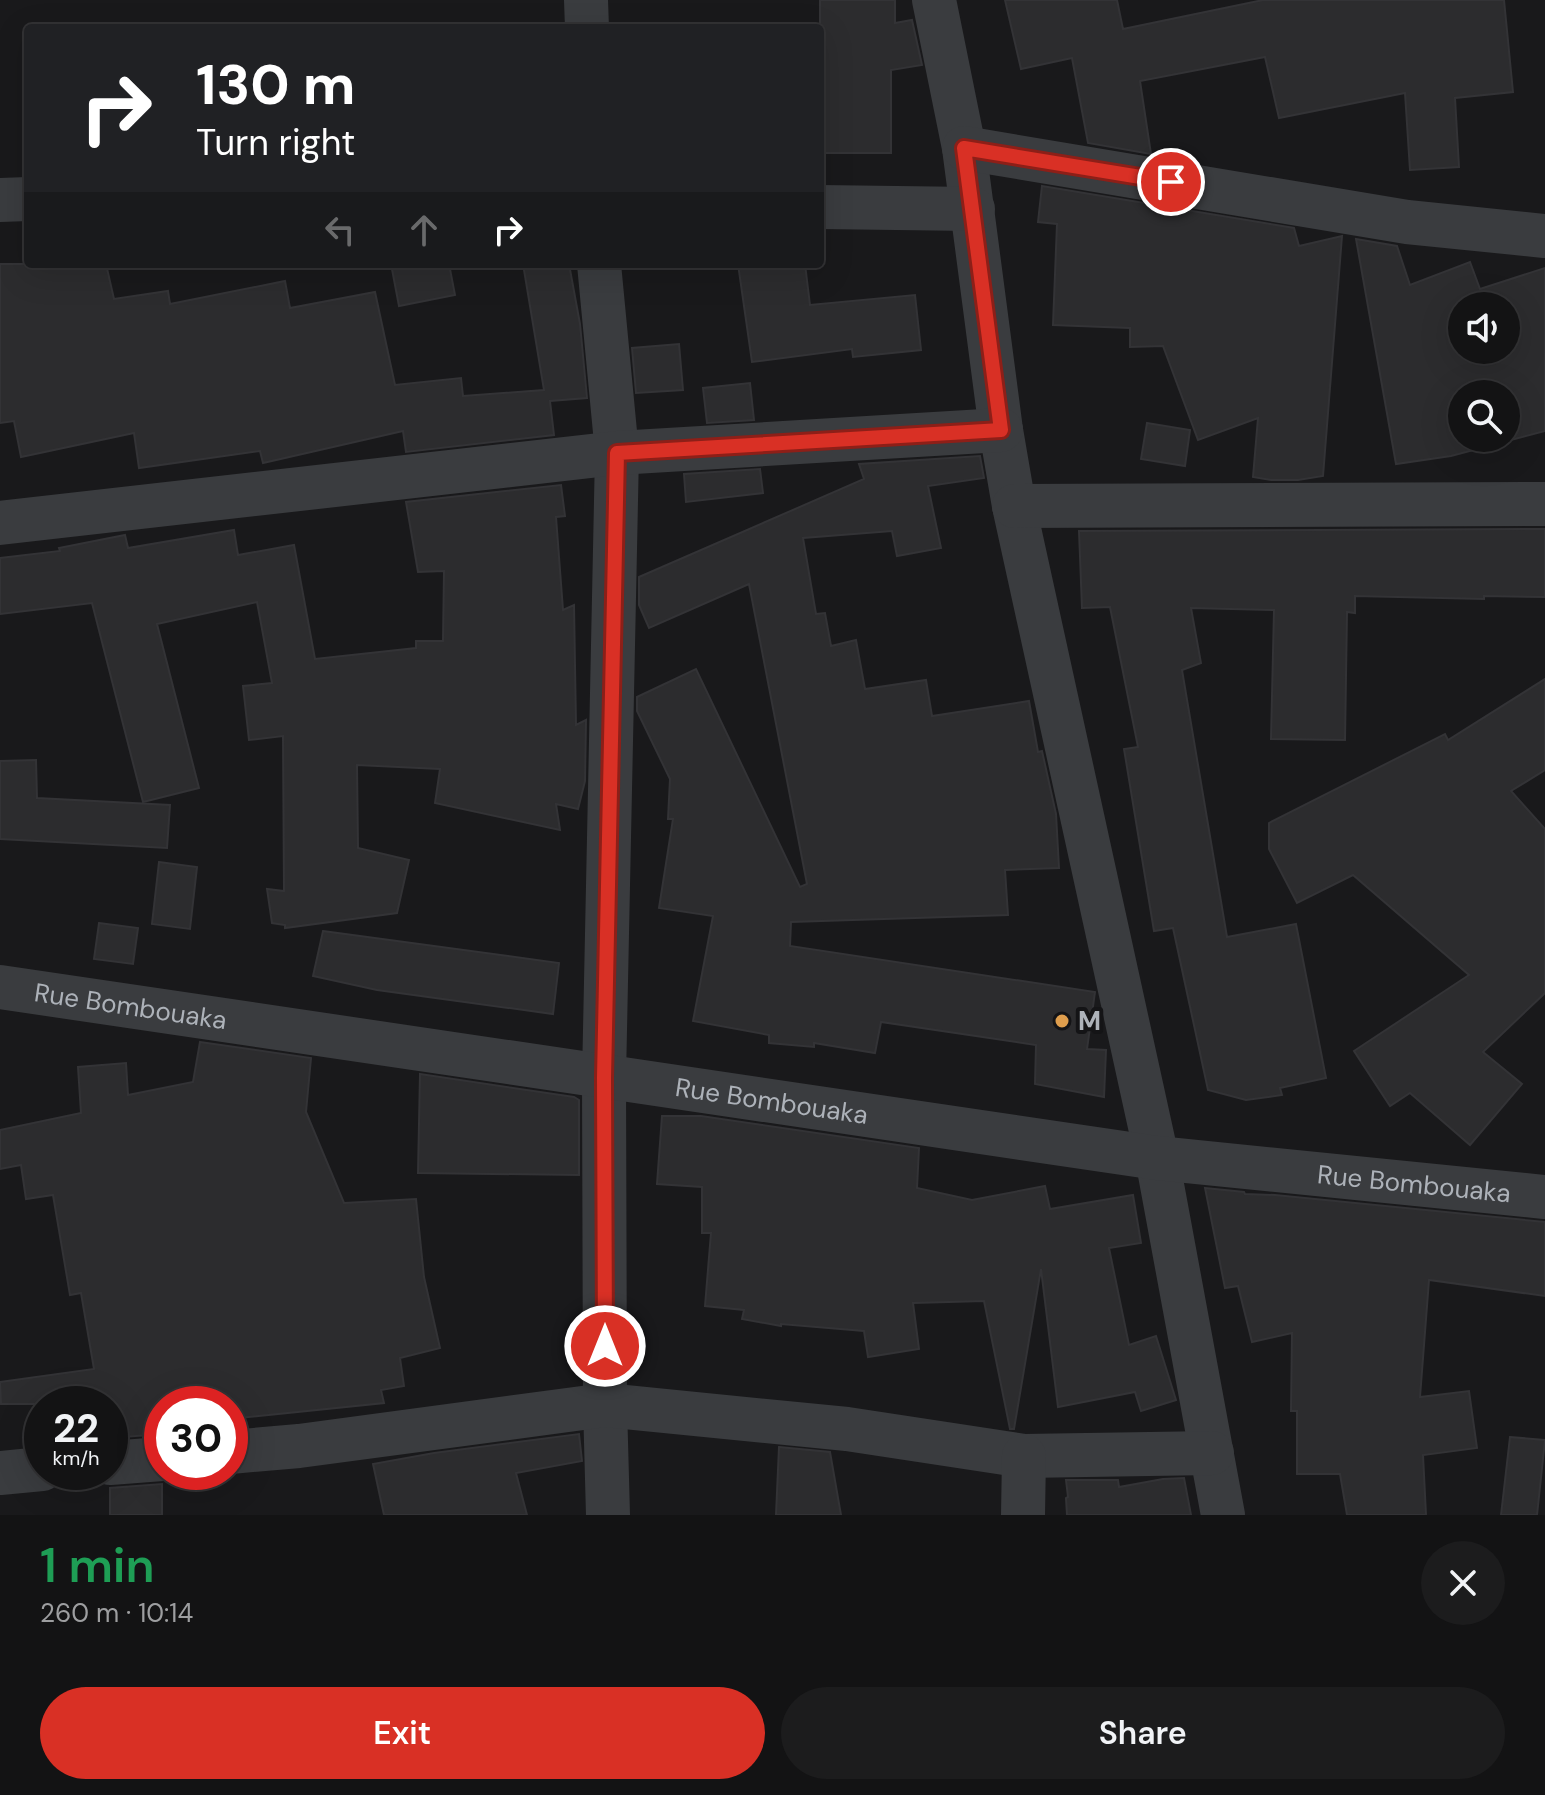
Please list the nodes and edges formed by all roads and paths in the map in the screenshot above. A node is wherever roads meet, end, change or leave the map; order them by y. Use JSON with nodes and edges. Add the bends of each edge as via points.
{"nodes":[{"id":1,"x":586,"y":0,"type":"edge"},
{"id":2,"x":934,"y":0,"type":"edge"},
{"id":3,"x":587,"y":24,"type":"edge"},
{"id":4,"x":964,"y":148,"type":"junction"},
{"id":5,"x":24,"y":199,"type":"edge"},
{"id":6,"x":0,"y":200,"type":"edge"},
{"id":7,"x":824,"y":207,"type":"edge"},
{"id":8,"x":973,"y":209,"type":"junction"},
{"id":9,"x":1545,"y":236,"type":"edge"},
{"id":10,"x":599,"y":268,"type":"edge"},
{"id":11,"x":1001,"y":430,"type":"junction"},
{"id":12,"x":617,"y":453,"type":"junction"},
{"id":13,"x":1545,"y":504,"type":"edge"},
{"id":14,"x":1014,"y":506,"type":"junction"},
{"id":15,"x":0,"y":523,"type":"edge"},
{"id":16,"x":0,"y":987,"type":"edge"},
{"id":17,"x":604,"y":1078,"type":"junction"},
{"id":18,"x":1157,"y":1158,"type":"junction"},
{"id":19,"x":1545,"y":1197,"type":"edge"},
{"id":20,"x":605,"y":1405,"type":"junction"},
{"id":21,"x":248,"y":1450,"type":"edge"},
{"id":22,"x":1212,"y":1453,"type":"junction"},
{"id":23,"x":1024,"y":1456,"type":"junction"},
{"id":24,"x":24,"y":1471,"type":"edge"},
{"id":25,"x":0,"y":1473,"type":"edge"},
{"id":26,"x":608,"y":1515,"type":"edge"},
{"id":27,"x":1023,"y":1515,"type":"edge"},
{"id":28,"x":1223,"y":1515,"type":"edge"}],
"edges":[{"from":1,"to":3,"type":"street"},
{"from":2,"to":4,"type":"street"},
{"from":4,"to":8,"type":"street"},
{"from":4,"to":9,"type":"street","via":[[1407,222]]},
{"from":5,"to":6,"type":"street"},
{"from":7,"to":8,"type":"street"},
{"from":8,"to":11,"type":"street"},
{"from":10,"to":12,"type":"street"},
{"from":11,"to":12,"type":"street"},
{"from":11,"to":14,"type":"street"},
{"from":12,"to":15,"type":"street"},
{"from":12,"to":17,"type":"street"},
{"from":13,"to":14,"type":"street"},
{"from":14,"to":18,"type":"street"},
{"from":16,"to":17,"type":"street","name":"Rue Bombouaka"},
{"from":17,"to":18,"type":"street","name":"Rue Bombouaka"},
{"from":17,"to":20,"type":"street"},
{"from":18,"to":19,"type":"street","name":"Rue Bombouaka"},
{"from":18,"to":22,"type":"street"},
{"from":20,"to":21,"type":"street"},
{"from":20,"to":23,"type":"street","via":[[847,1429]]},
{"from":20,"to":26,"type":"street"},
{"from":22,"to":23,"type":"street"},
{"from":22,"to":28,"type":"street"},
{"from":23,"to":27,"type":"street"},
{"from":24,"to":25,"type":"street"}]}
